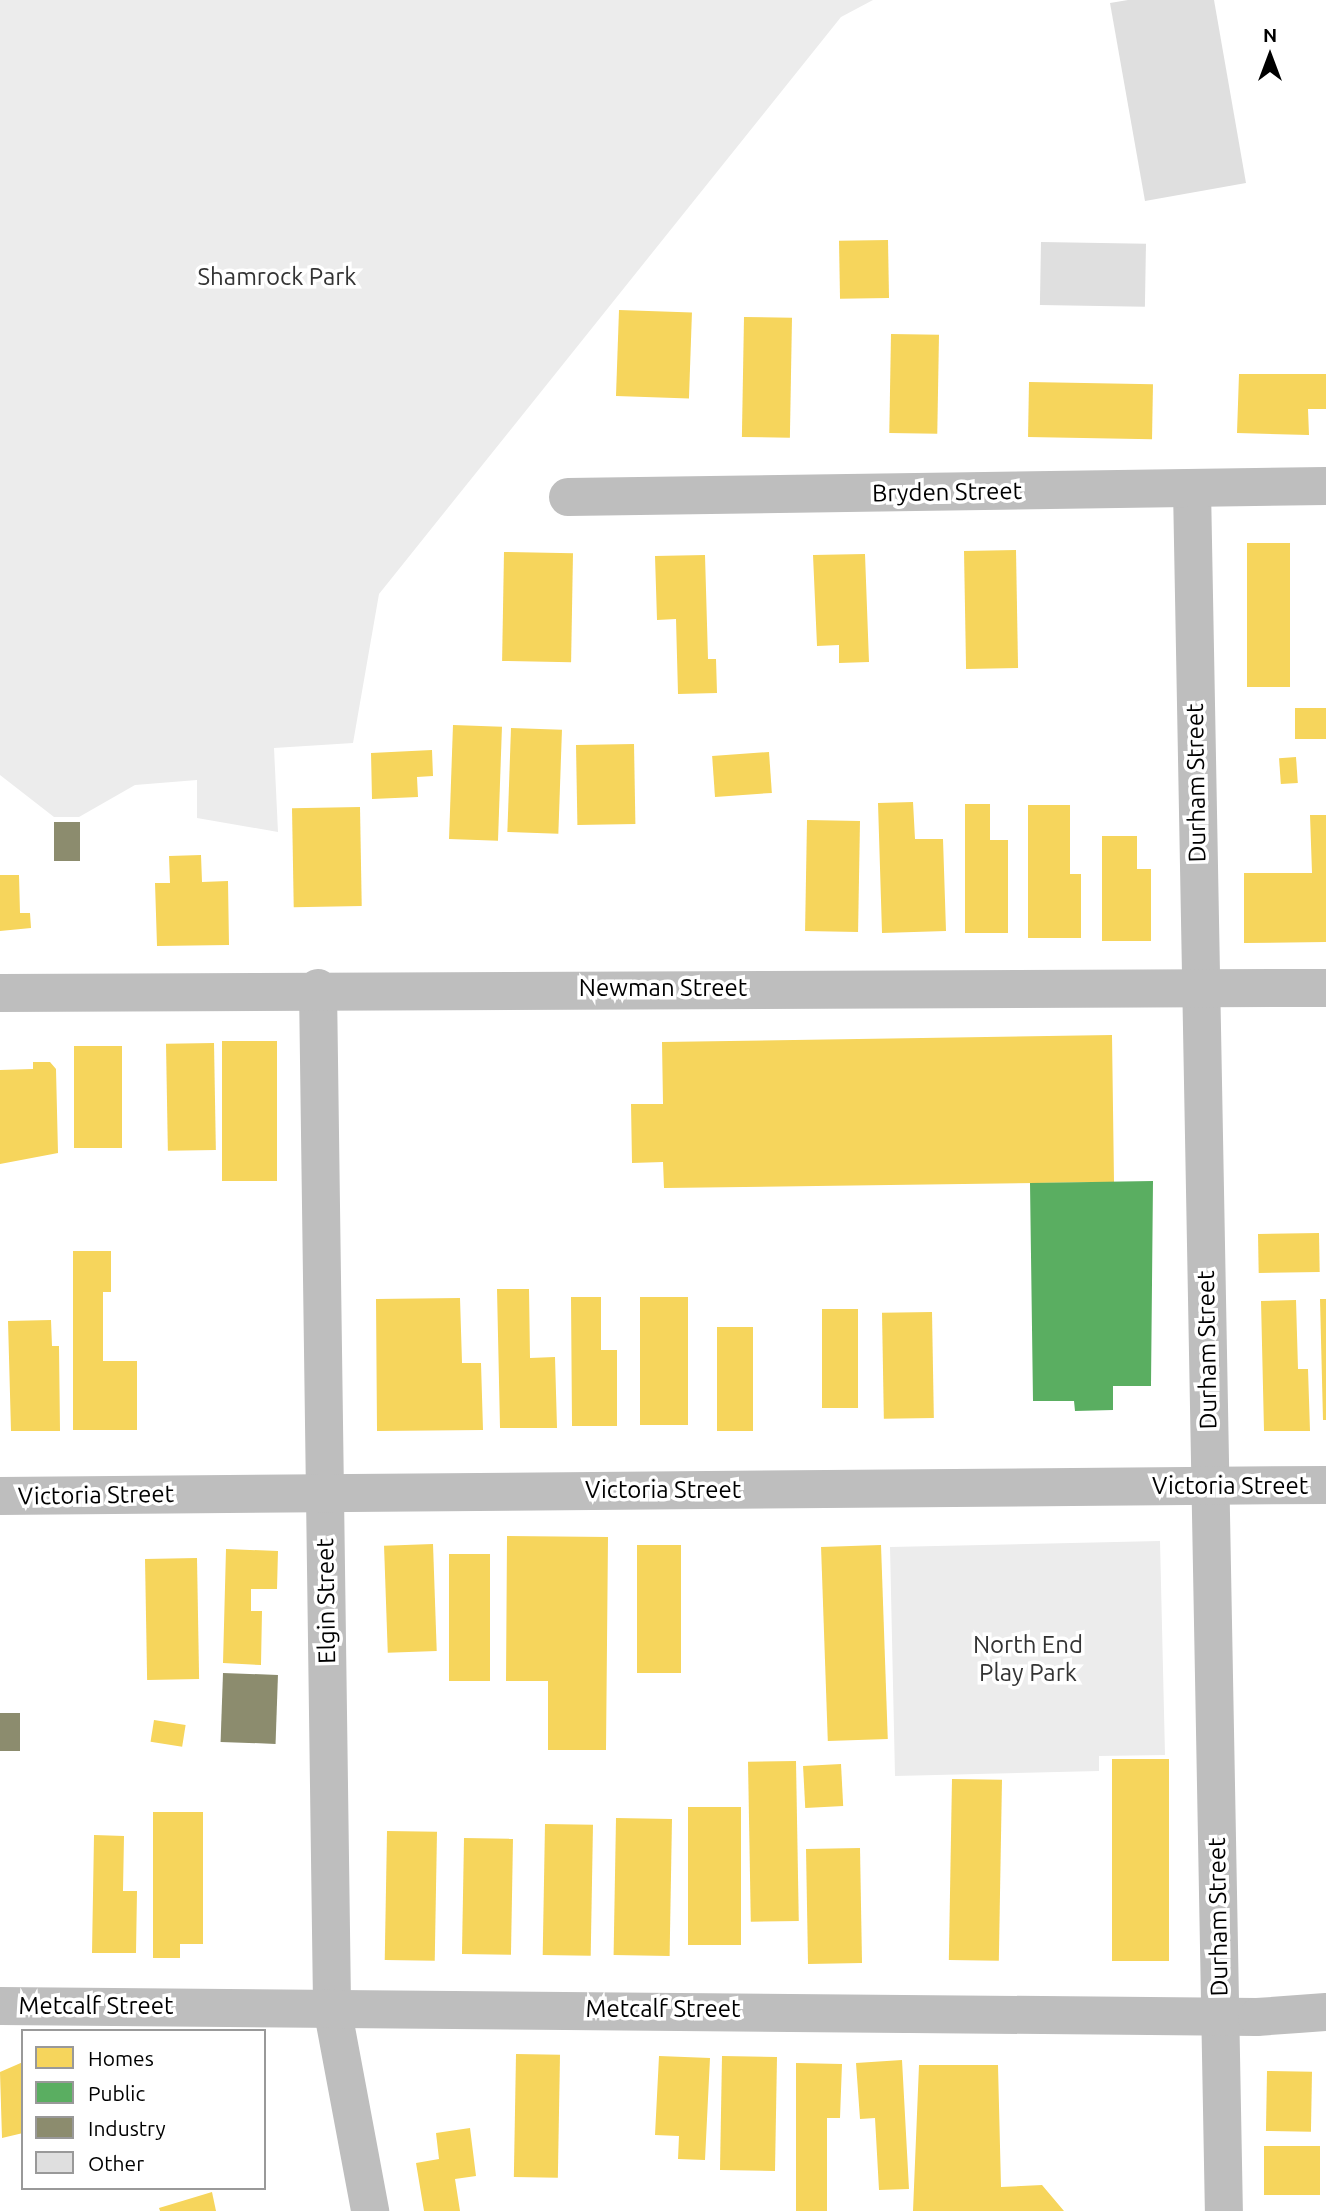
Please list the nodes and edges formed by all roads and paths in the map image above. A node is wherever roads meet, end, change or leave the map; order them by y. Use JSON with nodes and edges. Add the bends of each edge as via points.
{"nodes":[{"id":1,"x":1326,"y":486,"type":"edge"},
{"id":2,"x":1192,"y":488,"type":"junction"},
{"id":3,"x":568,"y":497,"type":"dead end"},
{"id":4,"x":318,"y":988,"type":"junction"},
{"id":5,"x":1200,"y":988,"type":"junction"},
{"id":6,"x":1326,"y":988,"type":"edge"},
{"id":7,"x":0,"y":993,"type":"edge"},
{"id":8,"x":1326,"y":1485,"type":"edge"},
{"id":9,"x":1209,"y":1486,"type":"junction"},
{"id":10,"x":325,"y":1493,"type":"junction"},
{"id":11,"x":0,"y":1496,"type":"edge"},
{"id":12,"x":0,"y":2006,"type":"edge"},
{"id":13,"x":332,"y":2007,"type":"junction"},
{"id":14,"x":1220,"y":2012,"type":"junction"},
{"id":15,"x":1326,"y":2012,"type":"edge"},
{"id":16,"x":370,"y":2211,"type":"edge"},
{"id":17,"x":1224,"y":2211,"type":"edge"}],
"edges":[{"from":1,"to":2,"type":"street","name":"Bryden Street"},
{"from":2,"to":3,"type":"street","name":"Bryden Street"},
{"from":2,"to":5,"type":"street","name":"Durham Street"},
{"from":4,"to":5,"type":"street","name":"Newman Street"},
{"from":4,"to":7,"type":"street","name":"Newman Street"},
{"from":4,"to":10,"type":"street","name":"Elgin Street"},
{"from":5,"to":6,"type":"street","name":"Newman Street"},
{"from":5,"to":9,"type":"street","name":"Durham Street"},
{"from":8,"to":9,"type":"street","name":"Victoria Street"},
{"from":9,"to":10,"type":"street","name":"Victoria Street"},
{"from":9,"to":14,"type":"street","name":"Durham Street"},
{"from":10,"to":11,"type":"street","name":"Victoria Street"},
{"from":10,"to":13,"type":"street","name":"Elgin Street"},
{"from":12,"to":13,"type":"street","name":"Metcalf Street"},
{"from":13,"to":14,"type":"street","name":"Metcalf Street"},
{"from":13,"to":16,"type":"street","name":"Elgin Street"},
{"from":14,"to":15,"type":"street","name":"Metcalf Street","via":[[1257,2017]]},
{"from":14,"to":17,"type":"street","name":"Durham Street"}]}
